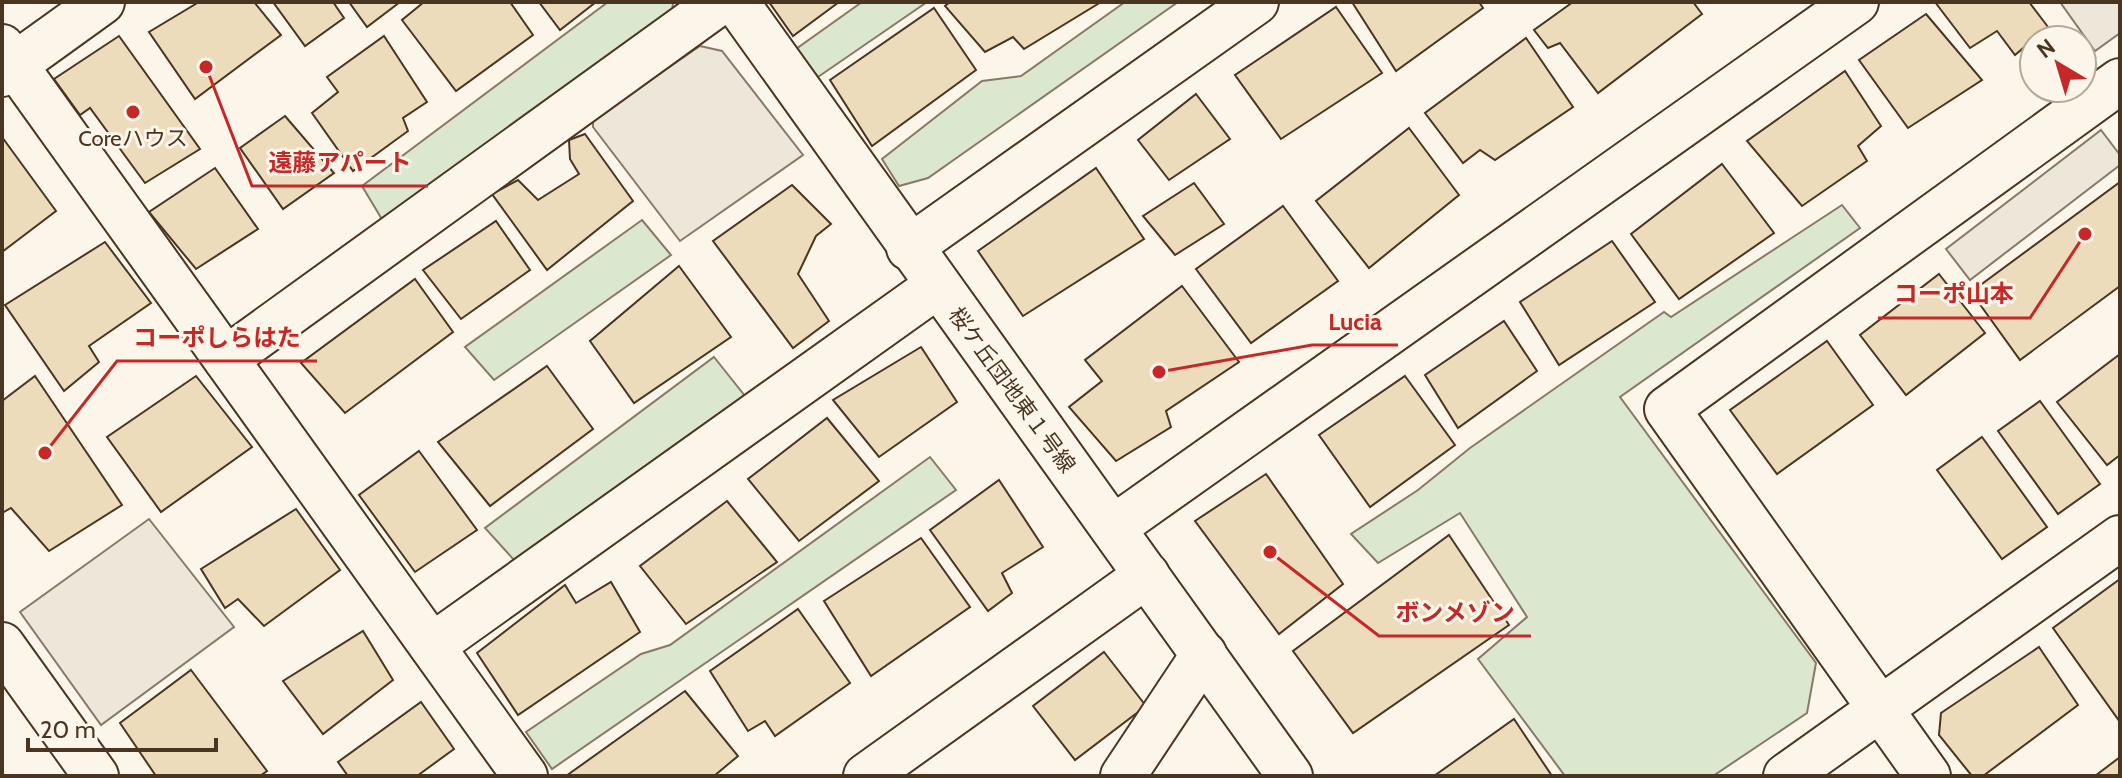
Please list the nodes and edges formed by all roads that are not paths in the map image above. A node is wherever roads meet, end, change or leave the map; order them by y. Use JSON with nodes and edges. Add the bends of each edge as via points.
{"nodes":[{"id":1,"x":102,"y":2,"type":"edge"},
{"id":2,"x":720,"y":2,"type":"edge"},
{"id":3,"x":736,"y":2,"type":"edge"},
{"id":4,"x":1256,"y":2,"type":"edge"},
{"id":5,"x":1856,"y":2,"type":"edge"},
{"id":6,"x":6,"y":62,"type":"edge"},
{"id":7,"x":2120,"y":81,"type":"edge"},
{"id":8,"x":909,"y":248,"type":"junction"},
{"id":9,"x":937,"y":286,"type":"junction"},
{"id":10,"x":226,"y":359,"type":"junction"},
{"id":11,"x":1113,"y":528,"type":"junction"},
{"id":12,"x":2120,"y":538,"type":"edge"},
{"id":13,"x":1147,"y":575,"type":"junction"},
{"id":14,"x":2,"y":645,"type":"edge"},
{"id":15,"x":432,"y":646,"type":"junction"},
{"id":16,"x":1204,"y":654,"type":"junction"},
{"id":17,"x":1882,"y":709,"type":"junction"},
{"id":18,"x":96,"y":776,"type":"edge"},
{"id":19,"x":525,"y":776,"type":"edge"},
{"id":20,"x":866,"y":776,"type":"edge"},
{"id":21,"x":1123,"y":776,"type":"edge"},
{"id":22,"x":1290,"y":776,"type":"edge"},
{"id":23,"x":1786,"y":776,"type":"edge"},
{"id":24,"x":1928,"y":776,"type":"edge"}],
"edges":[{"from":1,"to":6,"type":"street"},
{"from":2,"to":10,"type":"street"},
{"from":3,"to":8,"type":"street","name":"桜ケ丘団地東１号線"},
{"from":4,"to":8,"type":"street"},
{"from":5,"to":11,"type":"street"},
{"from":6,"to":10,"type":"street"},
{"from":7,"to":17,"type":"street","via":[[1667,409]]},
{"from":8,"to":9,"type":"street","name":"桜ケ丘団地東１号線"},
{"from":9,"to":11,"type":"street","name":"桜ケ丘団地東１号線"},
{"from":9,"to":15,"type":"street"},
{"from":10,"to":15,"type":"street"},
{"from":11,"to":13,"type":"street","name":"桜ケ丘団地東１号線"},
{"from":12,"to":17,"type":"street"},
{"from":13,"to":16,"type":"street","name":"桜ケ丘団地東１号線"},
{"from":13,"to":20,"type":"street"},
{"from":14,"to":18,"type":"street"},
{"from":15,"to":19,"type":"street"},
{"from":16,"to":21,"type":"street"},
{"from":16,"to":22,"type":"street","name":"桜ケ丘団地東１号線"},
{"from":17,"to":23,"type":"street"},
{"from":17,"to":24,"type":"street"}]}
